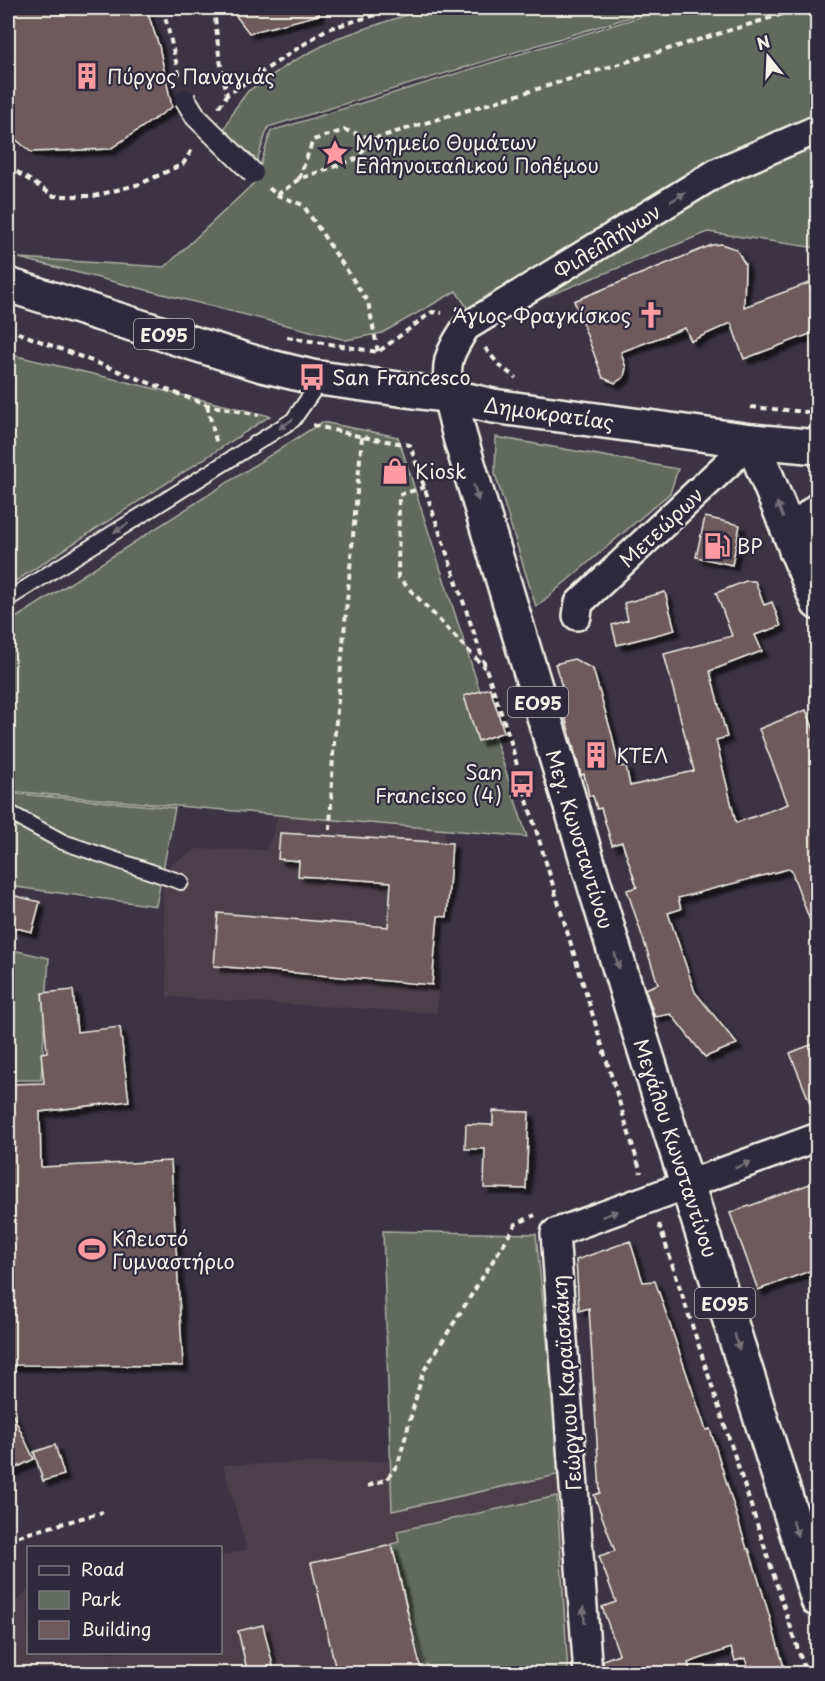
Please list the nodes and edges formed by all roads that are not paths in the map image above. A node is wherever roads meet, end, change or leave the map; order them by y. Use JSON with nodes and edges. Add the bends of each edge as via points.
{"nodes":[{"id":1,"x":185,"y":99,"type":"road end"},
{"id":2,"x":818,"y":129,"type":"edge"},
{"id":3,"x":253,"y":173,"type":"road end"},
{"id":4,"x":8,"y":285,"type":"edge"},
{"id":5,"x":322,"y":379,"type":"junction"},
{"id":6,"x":450,"y":396,"type":"junction"},
{"id":7,"x":752,"y":441,"type":"junction"},
{"id":8,"x":818,"y":447,"type":"edge"},
{"id":9,"x":818,"y":510,"type":"edge"},
{"id":10,"x":796,"y":551,"type":"junction"},
{"id":11,"x":8,"y":599,"type":"edge"},
{"id":12,"x":818,"y":603,"type":"edge"},
{"id":13,"x":577,"y":616,"type":"dead end"},
{"id":14,"x":8,"y":812,"type":"edge"},
{"id":15,"x":181,"y":882,"type":"dead end"},
{"id":16,"x":631,"y":1006,"type":"joint"},
{"id":17,"x":818,"y":1137,"type":"edge"},
{"id":18,"x":688,"y":1186,"type":"junction"},
{"id":19,"x":818,"y":1600,"type":"edge"},
{"id":20,"x":588,"y":1674,"type":"edge"}],
"edges":[{"from":1,"to":3,"type":"street","bridge":true,"via":[[196,117]]},
{"from":6,"to":2,"type":"street","name":"Φιλελλήνων","one_way":true,"via":[[446,373],[451,351],[466,327],[718,172]]},
{"from":4,"to":5,"type":"main road","name":"Δημοκρατίας","number":"ΕΟ95","via":[[262,365]]},
{"from":5,"to":6,"type":"main road","name":"Δημοκρατίας","number":"ΕΟ95"},
{"from":5,"to":11,"type":"lane","one_way":true,"via":[[293,420]]},
{"from":6,"to":7,"type":"main road","name":"Δημοκρατίας","number":"ΕΟ95","via":[[493,406]]},
{"from":6,"to":16,"type":"main road","name":"Μεγ. Κωνσταντίνου","number":"ΕΟ95","one_way":true},
{"from":7,"to":8,"type":"main road","name":"Δημοκρατίας"},
{"from":10,"to":7,"type":"main road","one_way":true},
{"from":7,"to":13,"type":"street","name":"Μετεώρων","via":[[579,603]]},
{"from":9,"to":10,"type":"main road","via":[[807,520]]},
{"from":10,"to":12,"type":"main road"},
{"from":14,"to":15,"type":"lane","via":[[63,842]]},
{"from":16,"to":18,"type":"main road","name":"Μεγάλου Κωνσταντίνου","number":"ΕΟ95"},
{"from":18,"to":17,"type":"street","name":"Γεώργιου Καραϊσκάκη","one_way":true},
{"from":18,"to":19,"type":"main road","name":"Μεγάλου Κωνσταντίνου","number":"ΕΟ95","one_way":true},
{"from":20,"to":18,"type":"street","name":"Γεώργιου Καραϊσκάκη","one_way":true,"via":[[555,1233]]}]}
